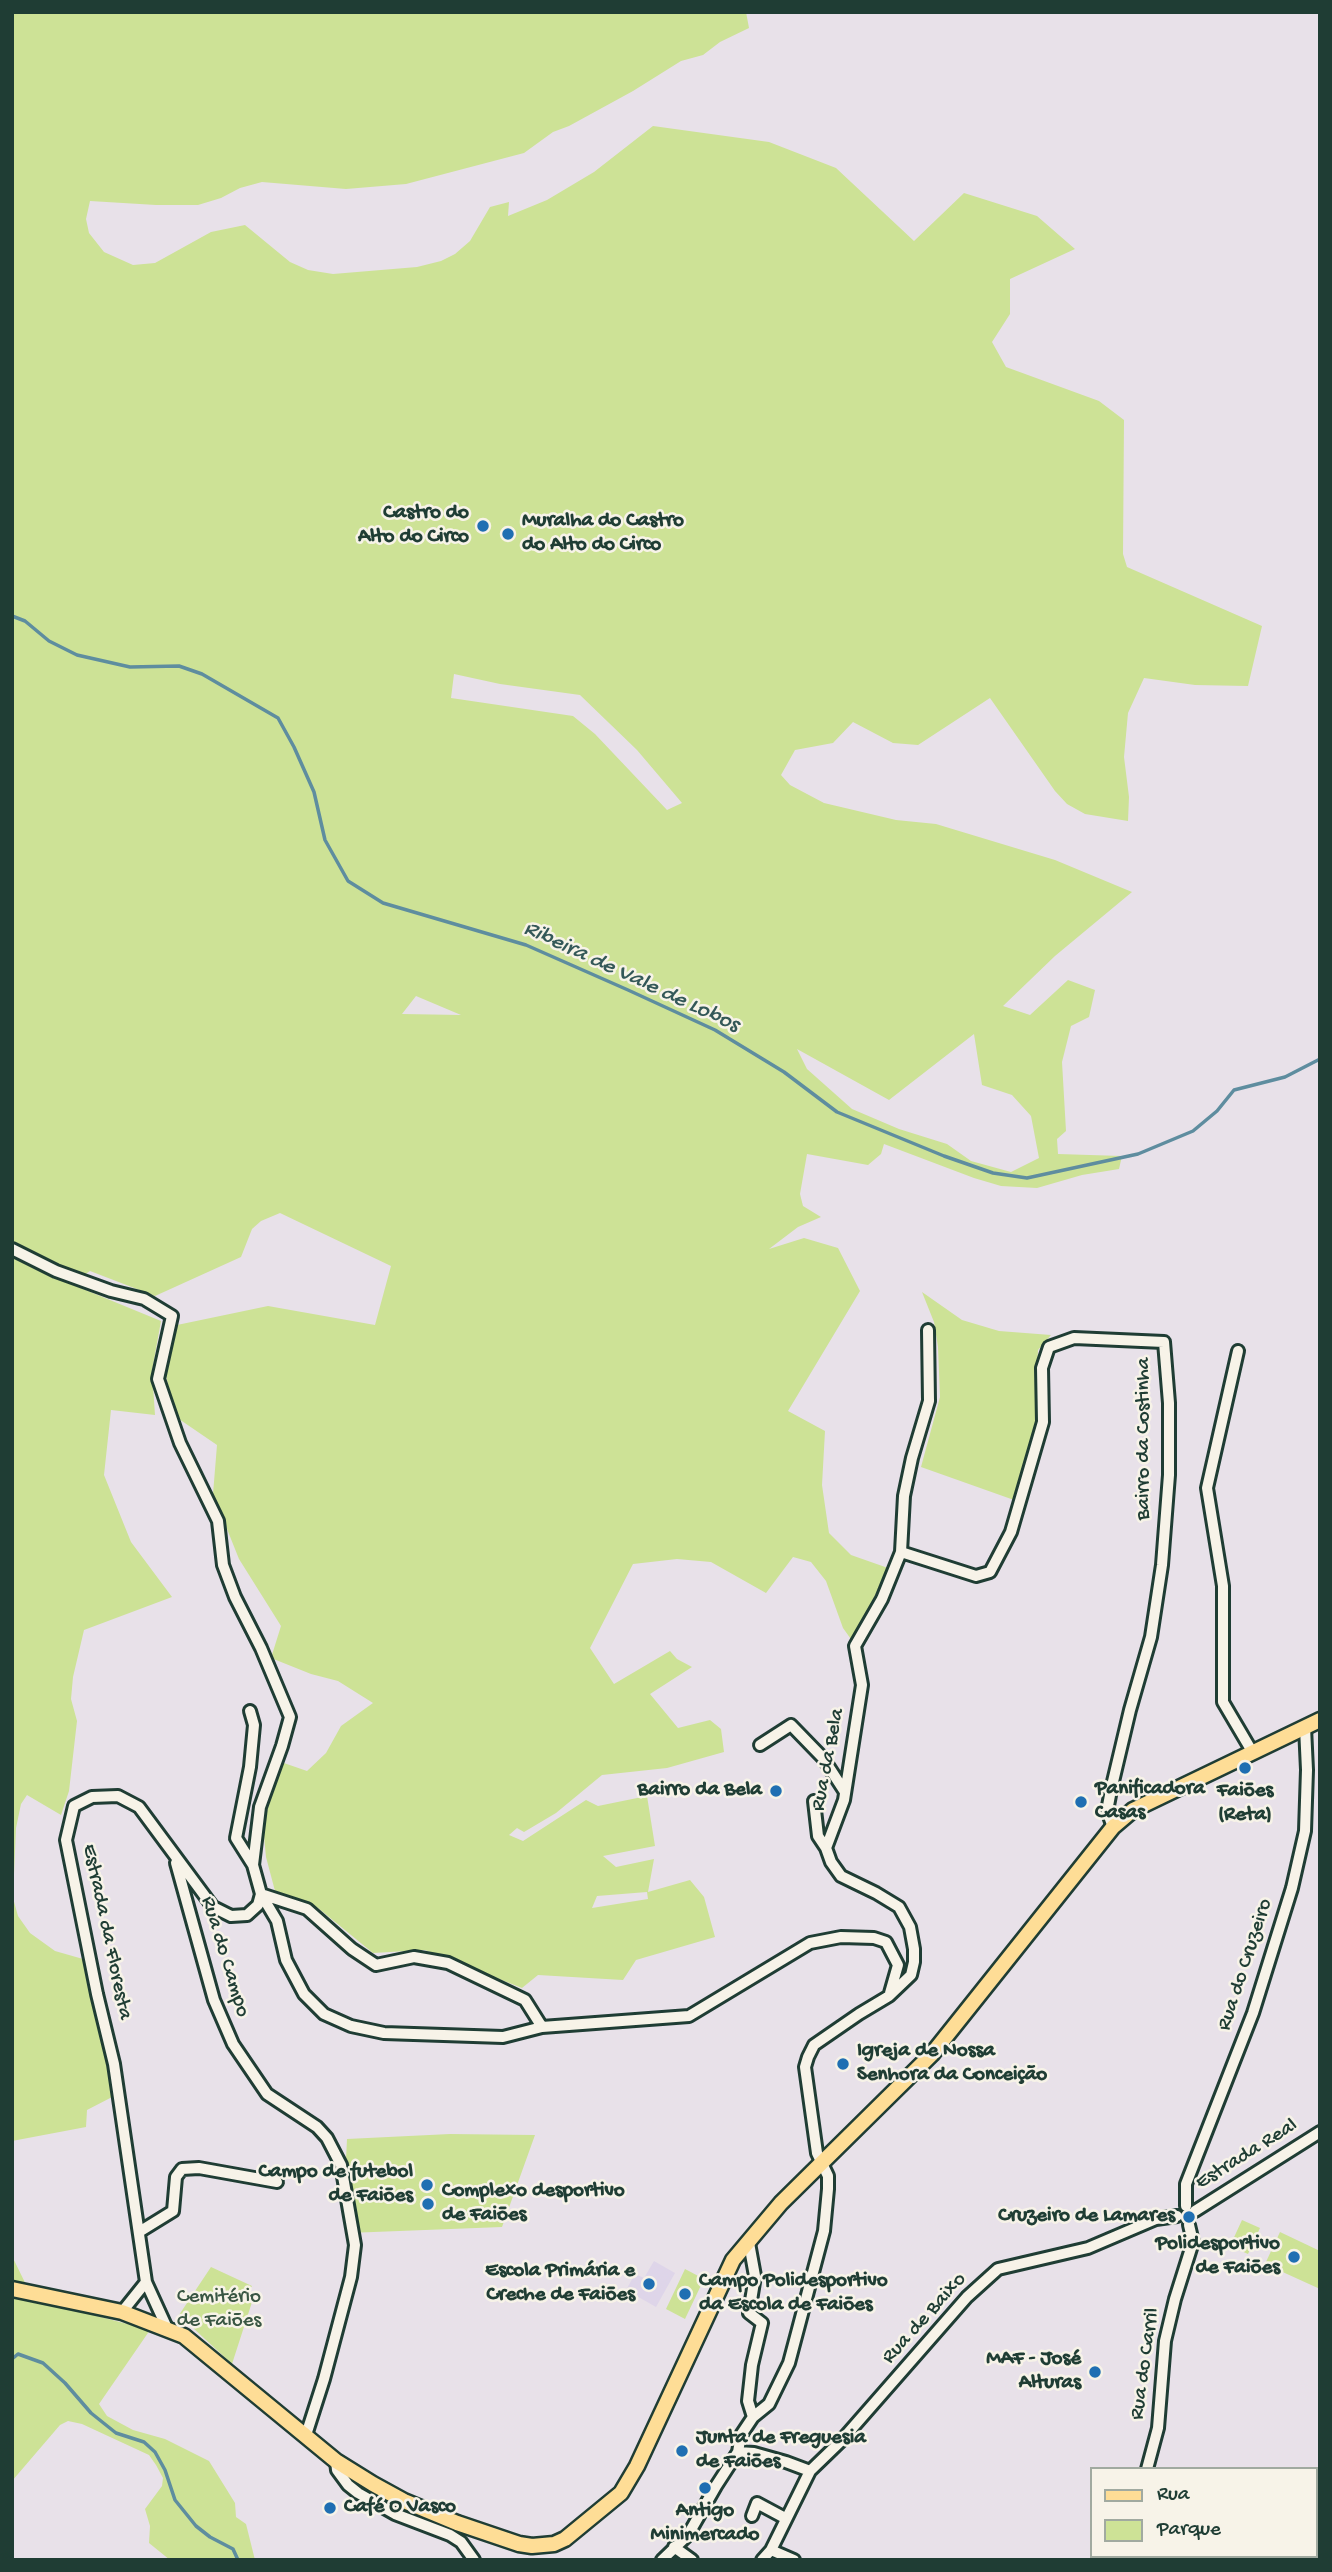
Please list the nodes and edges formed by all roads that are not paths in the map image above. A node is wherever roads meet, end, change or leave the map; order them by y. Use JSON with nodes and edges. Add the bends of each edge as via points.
{"nodes":[{"id":1,"x":12,"y":1250,"type":"edge"},
{"id":2,"x":928,"y":1330,"type":"dead end"},
{"id":3,"x":1238,"y":1351,"type":"dead end"},
{"id":4,"x":901,"y":1552,"type":"junction"},
{"id":5,"x":250,"y":1711,"type":"dead end"},
{"id":6,"x":1320,"y":1720,"type":"edge"},
{"id":7,"x":1305,"y":1727,"type":"junction"},
{"id":8,"x":760,"y":1745,"type":"dead end"},
{"id":9,"x":1253,"y":1753,"type":"junction"},
{"id":10,"x":845,"y":1792,"type":"junction"},
{"id":11,"x":814,"y":1801,"type":"dead end"},
{"id":12,"x":1112,"y":1827,"type":"junction"},
{"id":13,"x":826,"y":1848,"type":"junction"},
{"id":14,"x":175,"y":1857,"type":"junction"},
{"id":15,"x":253,"y":1865,"type":"junction"},
{"id":16,"x":261,"y":1894,"type":"junction"},
{"id":17,"x":889,"y":1996,"type":"junction"},
{"id":18,"x":542,"y":2026,"type":"junction"},
{"id":19,"x":1320,"y":2132,"type":"edge"},
{"id":20,"x":822,"y":2165,"type":"junction"},
{"id":21,"x":277,"y":2182,"type":"dead end"},
{"id":22,"x":1190,"y":2209,"type":"junction"},
{"id":23,"x":1178,"y":2217,"type":"junction"},
{"id":24,"x":1189,"y":2225,"type":"junction"},
{"id":25,"x":139,"y":2232,"type":"junction"},
{"id":26,"x":749,"y":2243,"type":"junction"},
{"id":27,"x":146,"y":2282,"type":"junction"},
{"id":28,"x":12,"y":2289,"type":"edge"},
{"id":29,"x":122,"y":2312,"type":"junction"},
{"id":30,"x":167,"y":2328,"type":"junction"},
{"id":31,"x":752,"y":2417,"type":"junction"},
{"id":32,"x":306,"y":2435,"type":"junction"},
{"id":33,"x":738,"y":2452,"type":"junction"},
{"id":34,"x":336,"y":2461,"type":"junction"},
{"id":35,"x":1148,"y":2467,"type":"edge"},
{"id":36,"x":810,"y":2471,"type":"junction"},
{"id":37,"x":752,"y":2516,"type":"dead end"},
{"id":38,"x":785,"y":2518,"type":"junction"},
{"id":39,"x":674,"y":2547,"type":"junction"},
{"id":40,"x":771,"y":2550,"type":"junction"},
{"id":41,"x":474,"y":2560,"type":"edge"},
{"id":42,"x":662,"y":2560,"type":"edge"},
{"id":43,"x":692,"y":2560,"type":"edge"},
{"id":44,"x":762,"y":2560,"type":"edge"},
{"id":45,"x":793,"y":2560,"type":"edge"}],
"edges":[{"from":1,"to":15,"type":"street","via":[[56,1271],[144,1299],[172,1316],[158,1379],[180,1443],[218,1521],[223,1566],[235,1597],[290,1717],[260,1807]]},
{"from":2,"to":4,"type":"street","via":[[929,1401],[904,1496]]},
{"from":3,"to":9,"type":"street","via":[[1207,1488],[1223,1587],[1223,1702]]},
{"from":4,"to":10,"type":"street","name":"Rua da Bela","via":[[882,1599],[855,1646],[862,1685]]},
{"from":4,"to":12,"type":"street","name":"Bairro da Costinha","via":[[976,1576],[990,1572],[1011,1532],[1044,1422],[1042,1368],[1049,1347],[1074,1338],[1164,1342],[1169,1475],[1162,1565],[1151,1637],[1111,1790],[1107,1811]]},
{"from":5,"to":15,"type":"street","via":[[253,1741],[236,1838]]},
{"from":6,"to":7,"type":"main road"},
{"from":7,"to":9,"type":"main road"},
{"from":7,"to":22,"type":"street","name":"Rua do Cruzeiro","via":[[1305,1831],[1292,1888],[1253,2013],[1186,2184]]},
{"from":8,"to":10,"type":"street","via":[[791,1726],[823,1758]]},
{"from":9,"to":12,"type":"main road","via":[[1133,1810]]},
{"from":10,"to":13,"type":"street","name":"Rua da Bela"},
{"from":11,"to":13,"type":"street","via":[[818,1836]]},
{"from":12,"to":20,"type":"main road","via":[[932,2054]]},
{"from":13,"to":17,"type":"street","via":[[841,1876],[899,1907],[910,1927],[914,1949],[911,1975]]},
{"from":14,"to":16,"type":"street","name":"Estrada da Floresta","via":[[213,1907],[231,1916],[247,1915],[258,1905]]},
{"from":14,"to":25,"type":"street","name":"Estrada da Floresta","via":[[139,1807],[118,1796],[92,1797],[74,1806],[66,1840],[114,2064]]},
{"from":14,"to":32,"type":"street","name":"Rua do Campo","via":[[214,2000],[233,2044],[267,2094],[317,2127],[341,2165],[355,2245],[351,2277]]},
{"from":15,"to":16,"type":"street"},
{"from":16,"to":18,"type":"street","via":[[307,1909],[376,1965],[414,1956],[448,1963],[525,2000]]},
{"from":16,"to":18,"type":"street","via":[[277,1921],[286,1960],[304,1994],[324,2014],[384,2033],[503,2037]]},
{"from":17,"to":18,"type":"street","via":[[898,1965],[886,1942],[841,1937],[810,1943],[689,2016]]},
{"from":17,"to":20,"type":"street","via":[[814,2045],[808,2057],[805,2067]]},
{"from":19,"to":22,"type":"street","name":"Estrada Real"},
{"from":20,"to":26,"type":"main road"},
{"from":20,"to":31,"type":"street","via":[[828,2176],[824,2231],[789,2363],[769,2404]]},
{"from":21,"to":25,"type":"street","via":[[183,2169],[176,2177],[173,2211]]},
{"from":22,"to":23,"type":"street","via":[[1180,2210]]},
{"from":22,"to":24,"type":"street","via":[[1196,2218]]},
{"from":23,"to":24,"type":"street"},
{"from":23,"to":36,"type":"street","name":"Rua de Baixo","via":[[1156,2218],[1088,2248],[999,2269],[967,2297]]},
{"from":24,"to":35,"type":"street","name":"Rua do Carril","via":[[1193,2242],[1165,2341],[1158,2428]]},
{"from":25,"to":27,"type":"street","name":"Estrada da Floresta"},
{"from":26,"to":31,"type":"street","via":[[754,2276],[748,2313],[762,2323],[748,2401]]},
{"from":26,"to":34,"type":"main road","via":[[733,2259],[621,2493],[565,2539],[532,2546],[457,2523],[404,2501]]},
{"from":27,"to":29,"type":"street"},
{"from":27,"to":30,"type":"street","name":"Estrada da Floresta"},
{"from":28,"to":29,"type":"main road"},
{"from":29,"to":30,"type":"main road"},
{"from":30,"to":32,"type":"main road","via":[[184,2336]]},
{"from":31,"to":33,"type":"street","via":[[741,2435]]},
{"from":32,"to":34,"type":"main road"},
{"from":33,"to":36,"type":"street"},
{"from":33,"to":39,"type":"street","via":[[688,2535]]},
{"from":34,"to":41,"type":"street","via":[[337,2470],[358,2493],[395,2514],[450,2535]]},
{"from":36,"to":38,"type":"street","name":"Rua de Baixo"},
{"from":37,"to":38,"type":"street","via":[[757,2503]]},
{"from":38,"to":40,"type":"street","name":"Rua de Baixo"},
{"from":39,"to":42,"type":"street"},
{"from":39,"to":43,"type":"street"},
{"from":40,"to":44,"type":"street","name":"Rua de Baixo"},
{"from":40,"to":45,"type":"street"}]}
